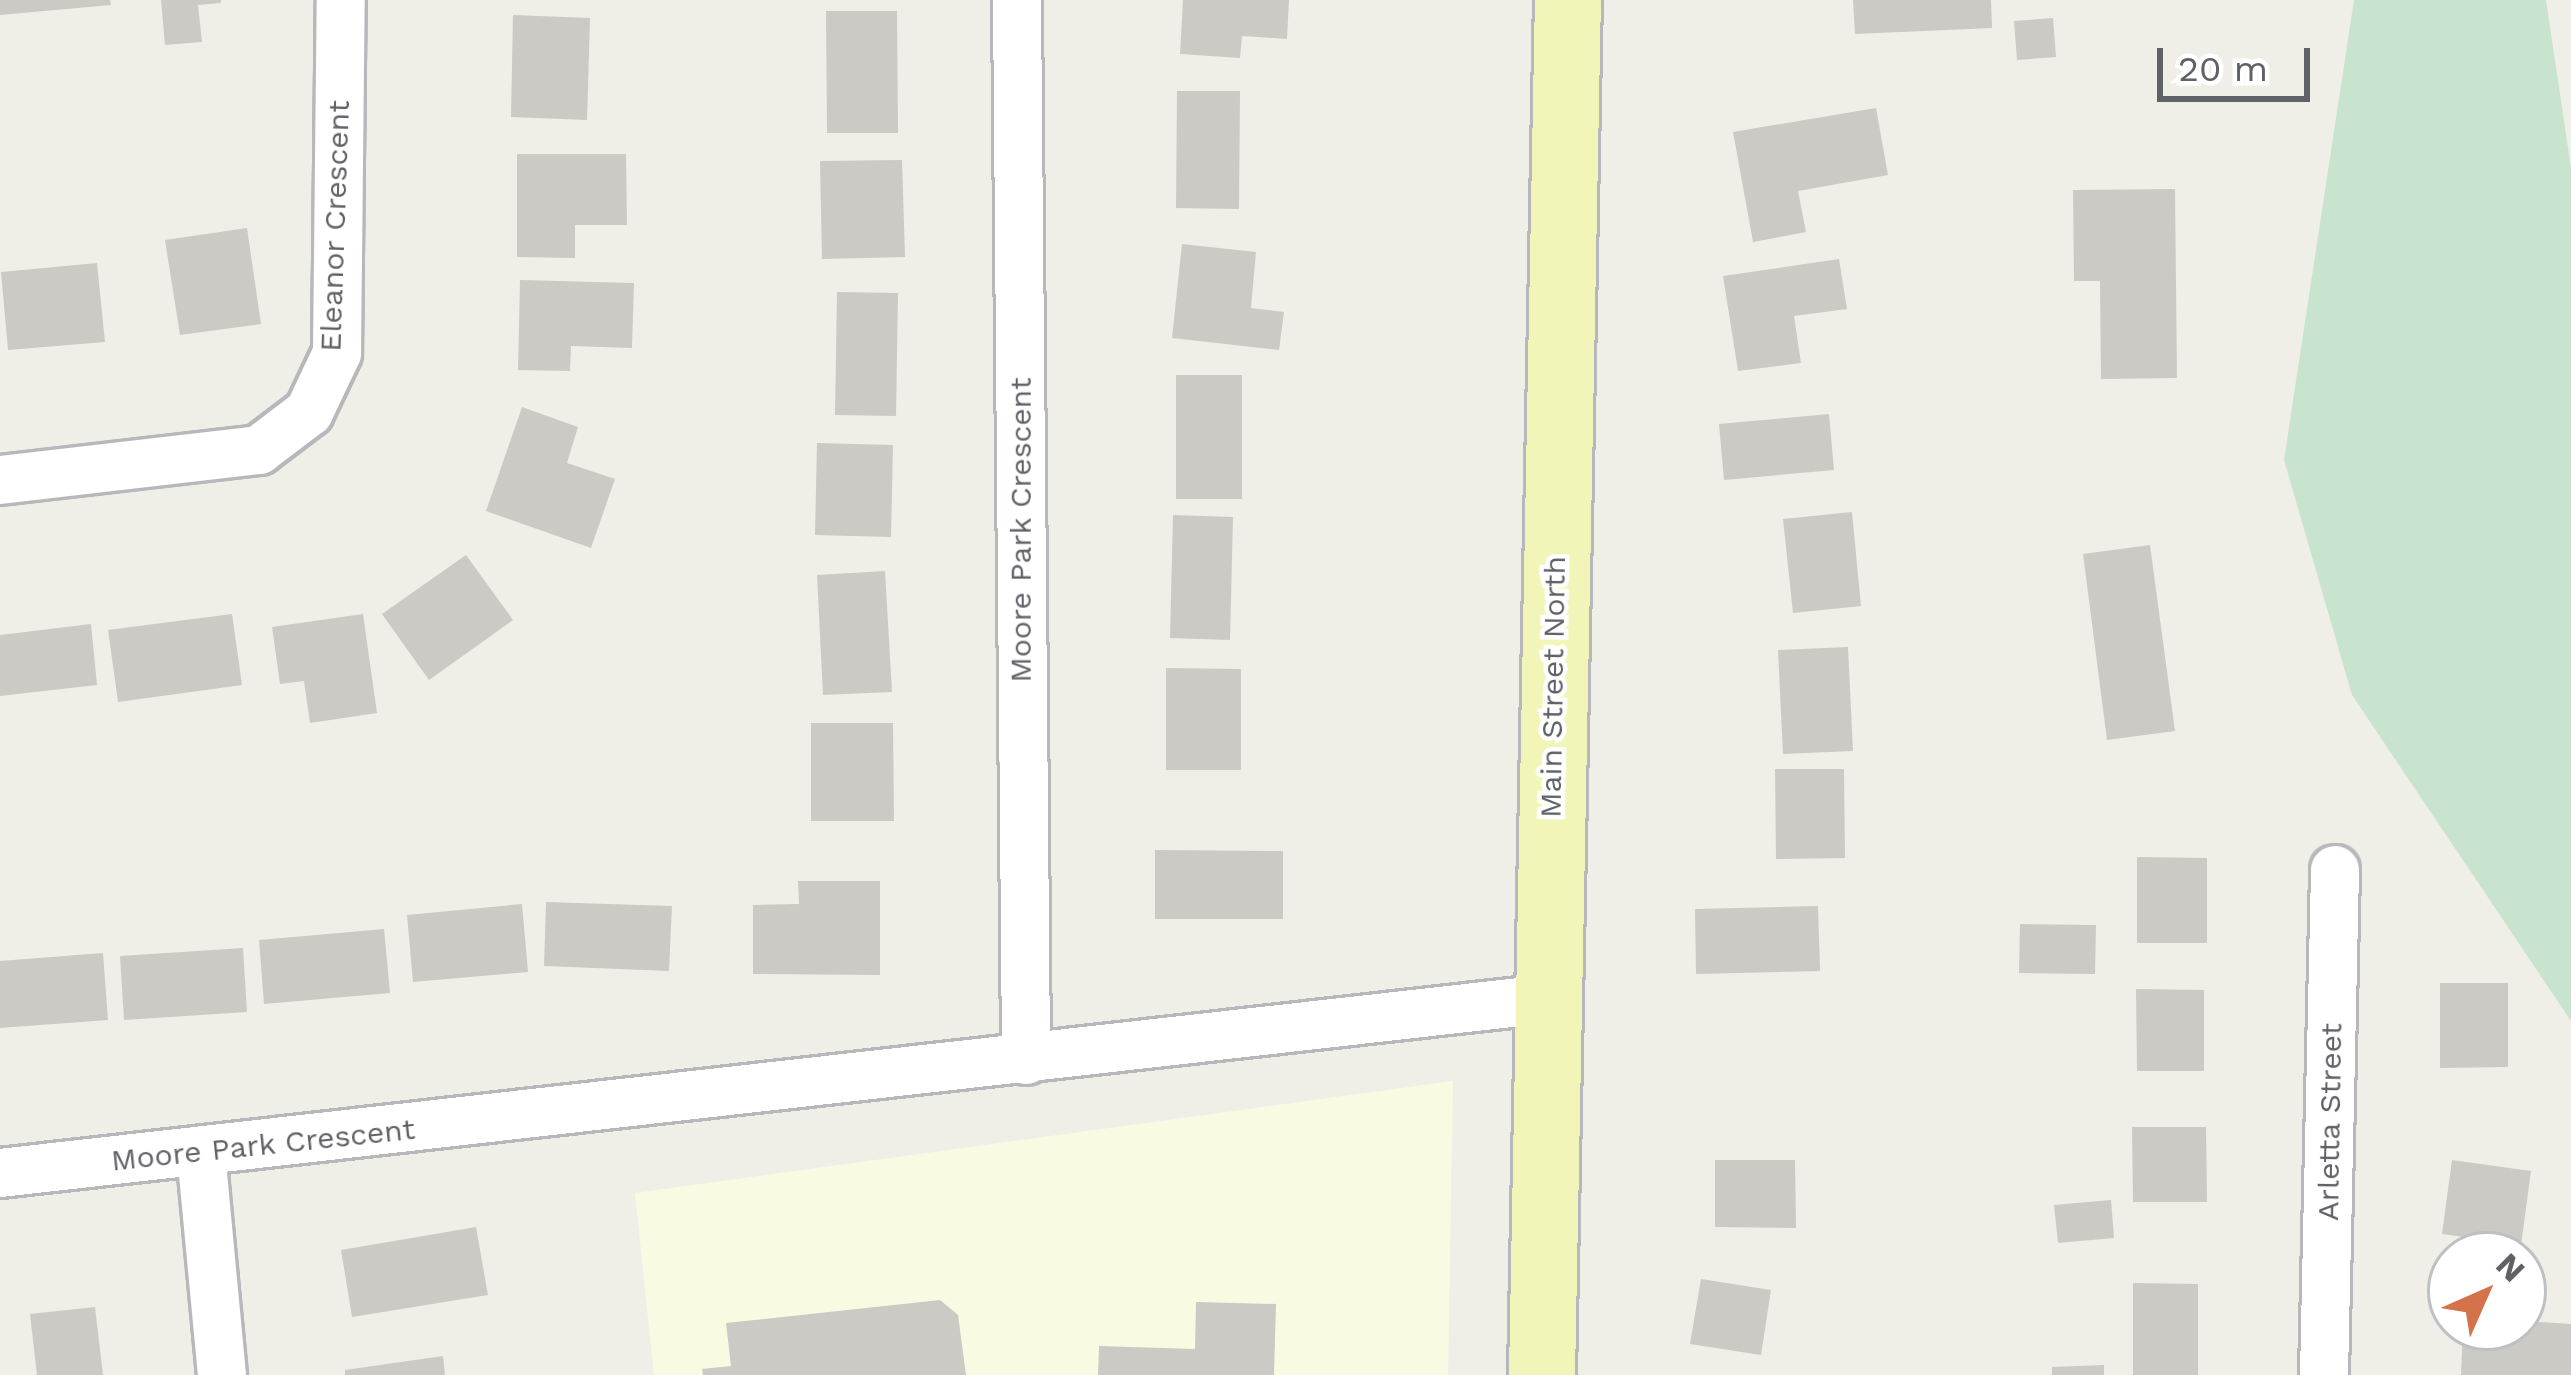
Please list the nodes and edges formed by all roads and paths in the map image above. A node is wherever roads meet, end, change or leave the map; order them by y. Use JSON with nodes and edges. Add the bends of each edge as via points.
{"nodes":[{"id":1,"x":341,"y":0,"type":"edge"},
{"id":2,"x":1017,"y":0,"type":"edge"},
{"id":3,"x":1568,"y":0,"type":"edge"},
{"id":4,"x":0,"y":480,"type":"edge"},
{"id":5,"x":2336,"y":869,"type":"dead end"},
{"id":6,"x":1547,"y":999,"type":"junction"},
{"id":7,"x":1026,"y":1060,"type":"junction"},
{"id":8,"x":201,"y":1153,"type":"junction"},
{"id":9,"x":0,"y":1173,"type":"edge"},
{"id":10,"x":222,"y":1375,"type":"edge"},
{"id":11,"x":1542,"y":1375,"type":"edge"},
{"id":12,"x":2324,"y":1375,"type":"edge"}],
"edges":[{"from":1,"to":4,"type":"street","name":"Eleanor Crescent","via":[[337,353],[309,412],[259,450]]},
{"from":2,"to":7,"type":"street","name":"Moore Park Crescent"},
{"from":3,"to":6,"type":"main road","name":"Main Street North"},
{"from":5,"to":12,"type":"street","name":"Arletta Street"},
{"from":6,"to":7,"type":"street","name":"Moore Park Crescent"},
{"from":6,"to":11,"type":"main road","name":"Main Street North"},
{"from":7,"to":8,"type":"street","name":"Moore Park Crescent"},
{"from":8,"to":9,"type":"street","name":"Moore Park Crescent"},
{"from":8,"to":10,"type":"street"}]}
